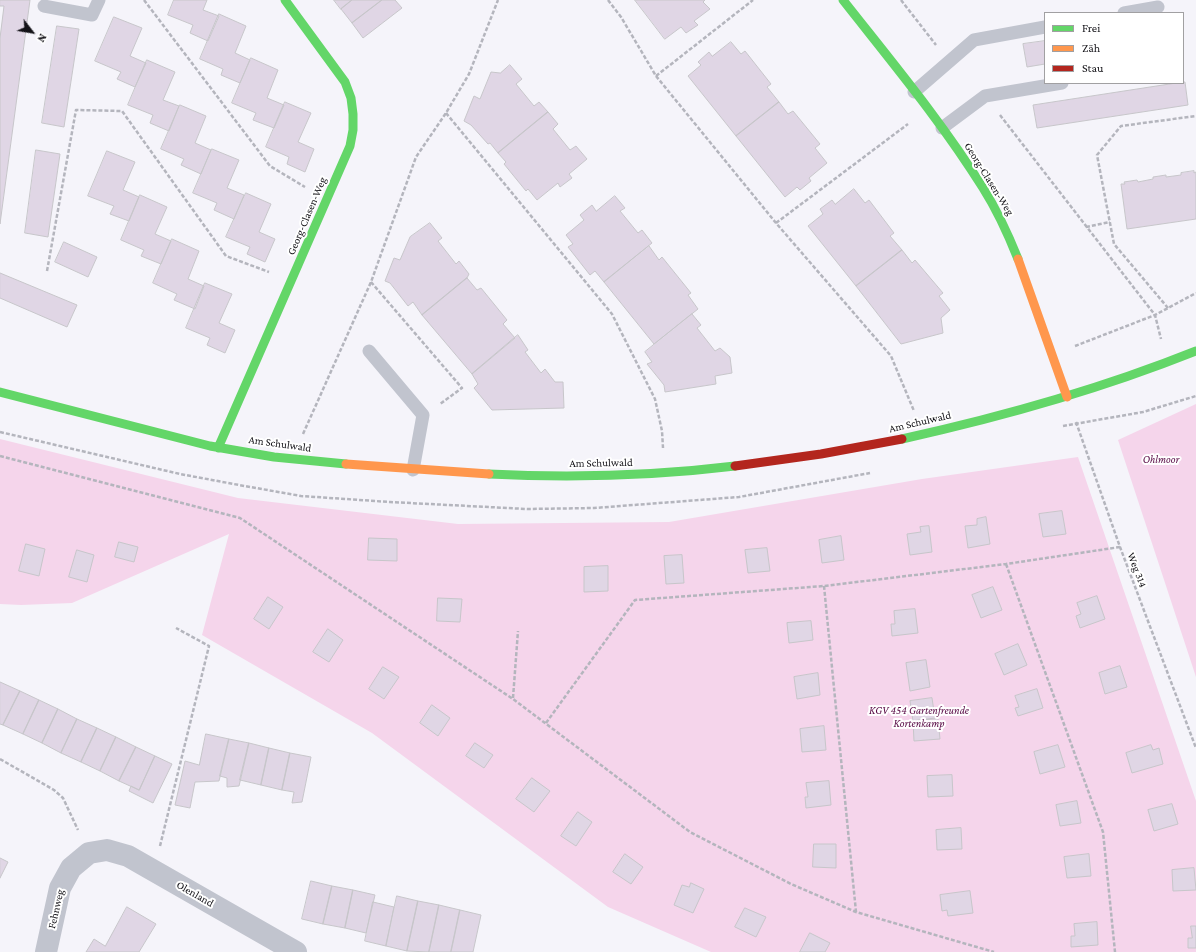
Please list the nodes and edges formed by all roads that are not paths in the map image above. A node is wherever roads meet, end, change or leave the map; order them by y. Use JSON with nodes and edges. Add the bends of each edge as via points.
{"nodes":[{"id":1,"x":99,"y":0,"type":"edge"},
{"id":2,"x":285,"y":0,"type":"edge"},
{"id":3,"x":843,"y":0,"type":"edge"},
{"id":4,"x":44,"y":6,"type":"dead end"},
{"id":5,"x":1158,"y":7,"type":"dead end"},
{"id":6,"x":1130,"y":12,"type":"edge"},
{"id":7,"x":1044,"y":27,"type":"edge"},
{"id":8,"x":1056,"y":84,"type":"edge"},
{"id":9,"x":914,"y":92,"type":"junction"},
{"id":10,"x":942,"y":128,"type":"junction"},
{"id":11,"x":370,"y":351,"type":"dead end"},
{"id":12,"x":1196,"y":351,"type":"edge"},
{"id":13,"x":0,"y":392,"type":"edge"},
{"id":14,"x":1067,"y":397,"type":"junction"},
{"id":15,"x":218,"y":448,"type":"junction"},
{"id":16,"x":412,"y":470,"type":"junction"},
{"id":17,"x":89,"y":854,"type":"joint"},
{"id":18,"x":46,"y":952,"type":"edge"},
{"id":19,"x":296,"y":952,"type":"edge"}],
"edges":[{"from":1,"to":4,"type":"lane","via":[[92,15]]},
{"from":2,"to":15,"type":"street","name":"Georg-Clasen-Weg","via":[[345,82],[351,98],[353,130],[350,146]]},
{"from":3,"to":9,"type":"street","name":"Georg-Clasen-Weg"},
{"from":5,"to":6,"type":"lane"},
{"from":7,"to":9,"type":"lane","via":[[974,40]]},
{"from":8,"to":10,"type":"lane","via":[[985,96]]},
{"from":9,"to":10,"type":"street","name":"Georg-Clasen-Weg"},
{"from":10,"to":14,"type":"street","name":"Georg-Clasen-Weg","via":[[983,188],[1004,226]]},
{"from":11,"to":16,"type":"lane","via":[[423,415]]},
{"from":12,"to":14,"type":"street","name":"Am Schulwald","via":[[1118,381]]},
{"from":13,"to":15,"type":"street","name":"Am Schulwald"},
{"from":14,"to":16,"type":"street","name":"Am Schulwald","via":[[924,434],[838,452],[736,467],[603,476],[529,476]]},
{"from":15,"to":16,"type":"street","name":"Am Schulwald"},
{"from":17,"to":18,"type":"street","name":"Fehnweg","via":[[71,868],[60,888]]},
{"from":17,"to":19,"type":"street","name":"Olenland","via":[[107,850],[128,856]]}]}
